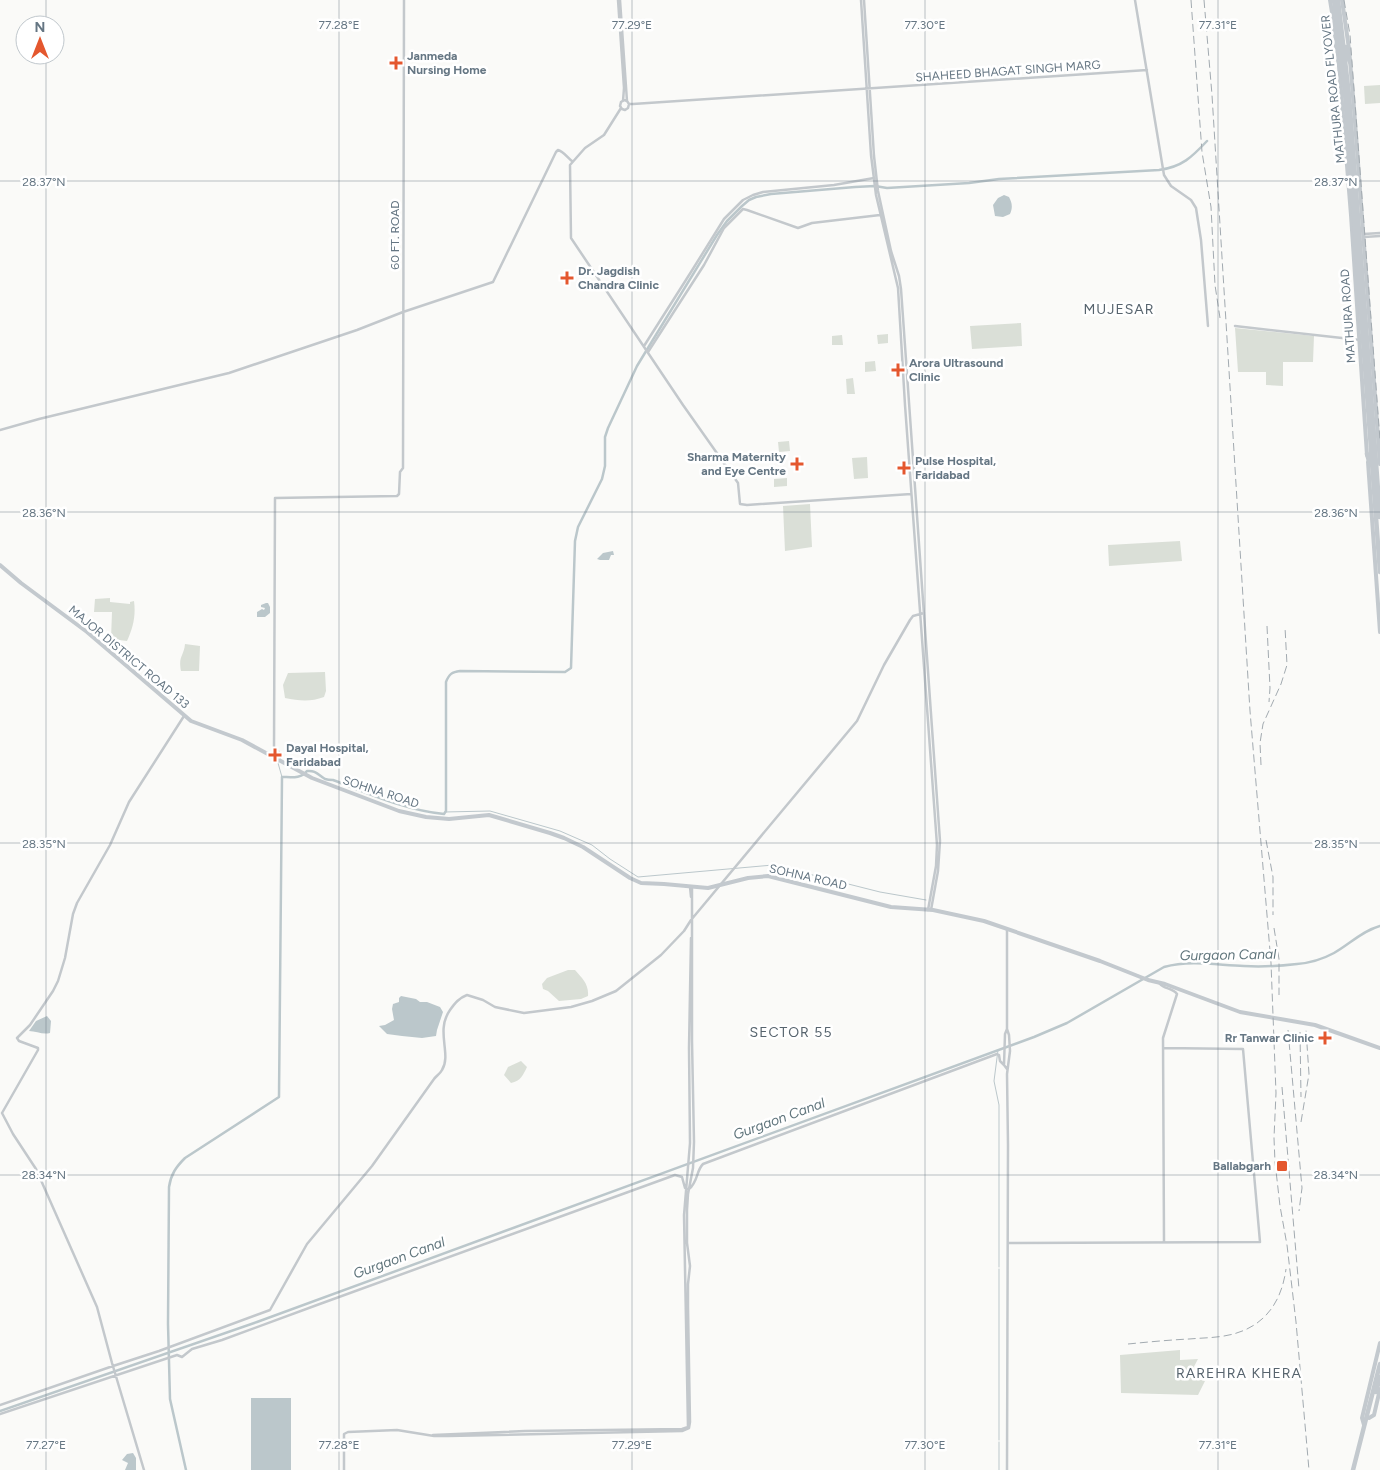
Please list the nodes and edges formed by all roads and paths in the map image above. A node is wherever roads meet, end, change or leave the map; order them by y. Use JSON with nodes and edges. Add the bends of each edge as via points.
{"nodes":[{"id":1,"x":404,"y":0,"type":"edge"},
{"id":2,"x":619,"y":0,"type":"edge"},
{"id":3,"x":862,"y":0,"type":"edge"},
{"id":4,"x":1135,"y":0,"type":"edge"},
{"id":5,"x":1330,"y":0,"type":"edge"},
{"id":6,"x":1334,"y":0,"type":"edge"},
{"id":7,"x":1338,"y":0,"type":"edge"},
{"id":8,"x":1342,"y":0,"type":"edge"},
{"id":9,"x":1334,"y":29,"type":"junction"},
{"id":10,"x":1343,"y":38,"type":"junction"},
{"id":11,"x":1350,"y":62,"type":"junction"},
{"id":12,"x":1342,"y":64,"type":"junction"},
{"id":13,"x":1147,"y":70,"type":"junction"},
{"id":14,"x":868,"y":88,"type":"junction"},
{"id":15,"x":1352,"y":96,"type":"junction"},
{"id":16,"x":623,"y":101,"type":"junction"},
{"id":17,"x":628,"y":103,"type":"junction"},
{"id":18,"x":621,"y":108,"type":"junction"},
{"id":19,"x":1351,"y":123,"type":"junction"},
{"id":20,"x":572,"y":161,"type":"junction"},
{"id":21,"x":874,"y":178,"type":"junction"},
{"id":22,"x":876,"y":182,"type":"junction"},
{"id":23,"x":877,"y":191,"type":"junction"},
{"id":24,"x":880,"y":215,"type":"junction"},
{"id":25,"x":1380,"y":234,"type":"edge"},
{"id":26,"x":1352,"y":236,"type":"junction"},
{"id":27,"x":1363,"y":236,"type":"junction"},
{"id":28,"x":404,"y":312,"type":"junction"},
{"id":29,"x":1208,"y":326,"type":"dead end"},
{"id":30,"x":1235,"y":326,"type":"dead end"},
{"id":31,"x":1364,"y":333,"type":"junction"},
{"id":32,"x":1360,"y":340,"type":"junction"},
{"id":33,"x":644,"y":346,"type":"junction"},
{"id":34,"x":648,"y":351,"type":"junction"},
{"id":35,"x":0,"y":430,"type":"edge"},
{"id":36,"x":1367,"y":454,"type":"junction"},
{"id":37,"x":1380,"y":464,"type":"edge"},
{"id":38,"x":1373,"y":476,"type":"junction"},
{"id":39,"x":914,"y":494,"type":"junction"},
{"id":40,"x":1380,"y":517,"type":"edge"},
{"id":41,"x":0,"y":565,"type":"edge"},
{"id":42,"x":1380,"y":572,"type":"edge"},
{"id":43,"x":922,"y":614,"type":"junction"},
{"id":44,"x":1380,"y":632,"type":"edge"},
{"id":45,"x":184,"y":716,"type":"junction"},
{"id":46,"x":272,"y":756,"type":"junction"},
{"id":47,"x":307,"y":776,"type":"joint"},
{"id":48,"x":720,"y":886,"type":"junction"},
{"id":49,"x":691,"y":887,"type":"junction"},
{"id":50,"x":929,"y":910,"type":"junction"},
{"id":51,"x":692,"y":919,"type":"junction"},
{"id":52,"x":1008,"y":928,"type":"junction"},
{"id":53,"x":1158,"y":982,"type":"junction"},
{"id":54,"x":1007,"y":1029,"type":"junction"},
{"id":55,"x":1163,"y":1048,"type":"junction"},
{"id":56,"x":1380,"y":1048,"type":"edge"},
{"id":57,"x":1004,"y":1065,"type":"junction"},
{"id":58,"x":1007,"y":1069,"type":"junction"},
{"id":59,"x":1,"y":1115,"type":"edge"},
{"id":60,"x":687,"y":1188,"type":"junction"},
{"id":61,"x":1164,"y":1242,"type":"junction"},
{"id":62,"x":1008,"y":1243,"type":"junction"},
{"id":63,"x":1380,"y":1343,"type":"edge"},
{"id":64,"x":1380,"y":1364,"type":"edge"},
{"id":65,"x":113,"y":1366,"type":"junction"},
{"id":66,"x":116,"y":1374,"type":"junction"},
{"id":67,"x":1380,"y":1377,"type":"edge"},
{"id":68,"x":1380,"y":1389,"type":"edge"},
{"id":69,"x":0,"y":1405,"type":"edge"},
{"id":70,"x":0,"y":1414,"type":"edge"},
{"id":71,"x":1366,"y":1425,"type":"junction"},
{"id":72,"x":144,"y":1470,"type":"edge"},
{"id":73,"x":344,"y":1470,"type":"edge"},
{"id":74,"x":1007,"y":1470,"type":"edge"},
{"id":75,"x":1354,"y":1470,"type":"edge"}],
"edges":[{"from":1,"to":28,"type":"street","name":"60 FT. ROAD"},
{"from":2,"to":16,"type":"street"},
{"from":2,"to":17,"type":"street"},
{"from":3,"to":14,"type":"street"},
{"from":4,"to":13,"type":"street"},
{"from":5,"to":9,"type":"main road","name":"MATHURA ROAD"},
{"from":6,"to":12,"type":"highway","name":"MATHURA ROAD FLYOVER"},
{"from":7,"to":10,"type":"highway","name":"MATHURA ROAD FLYOVER"},
{"from":8,"to":11,"type":"main road","name":"MATHURA ROAD"},
{"from":9,"to":12,"type":"highway"},
{"from":9,"to":26,"type":"main road","name":"MATHURA ROAD"},
{"from":10,"to":11,"type":"highway"},
{"from":10,"to":19,"type":"highway"},
{"from":11,"to":15,"type":"main road","name":"MATHURA ROAD"},
{"from":12,"to":31,"type":"highway","name":"MATHURA ROAD FLYOVER"},
{"from":13,"to":14,"type":"street","name":"SHAHEED BHAGAT SINGH MARG"},
{"from":13,"to":29,"type":"street","via":[[1166,179],[1196,208]]},
{"from":14,"to":17,"type":"street","name":"SHAHEED BHAGAT SINGH MARG"},
{"from":14,"to":21,"type":"street"},
{"from":14,"to":22,"type":"street"},
{"from":15,"to":19,"type":"highway"},
{"from":15,"to":27,"type":"main road","name":"MATHURA ROAD"},
{"from":16,"to":17,"type":"street"},
{"from":16,"to":18,"type":"street"},
{"from":17,"to":18,"type":"street","via":[[627,109]]},
{"from":18,"to":20,"type":"street","via":[[604,135]]},
{"from":19,"to":31,"type":"highway","name":"MATHURA ROAD FLYOVER"},
{"from":20,"to":28,"type":"street","via":[[561,151],[556,152],[493,282]]},
{"from":20,"to":33,"type":"street","via":[[570,238]]},
{"from":21,"to":22,"type":"street"},
{"from":21,"to":33,"type":"street","via":[[763,192],[743,200],[724,219]]},
{"from":22,"to":23,"type":"street"},
{"from":23,"to":24,"type":"street"},
{"from":23,"to":39,"type":"street","via":[[901,289]]},
{"from":24,"to":34,"type":"street","via":[[812,223],[798,228],[743,209],[724,228]]},
{"from":24,"to":39,"type":"street","via":[[898,288]]},
{"from":25,"to":27,"type":"street"},
{"from":26,"to":27,"type":"street"},
{"from":26,"to":32,"type":"main road","name":"MATHURA ROAD"},
{"from":27,"to":37,"type":"main road","name":"MATHURA ROAD"},
{"from":28,"to":35,"type":"street","via":[[228,372]]},
{"from":28,"to":46,"type":"street","name":"60 FT. ROAD","via":[[402,470],[398,496],[275,498]]},
{"from":30,"to":32,"type":"street"},
{"from":31,"to":38,"type":"highway","name":"MATHURA ROAD FLYOVER"},
{"from":31,"to":40,"type":"highway","name":"MATHURA ROAD FLYOVER"},
{"from":32,"to":36,"type":"main road","name":"MATHURA ROAD"},
{"from":33,"to":34,"type":"street"},
{"from":34,"to":39,"type":"street","via":[[739,484],[740,504]]},
{"from":36,"to":38,"type":"highway"},
{"from":36,"to":44,"type":"main road","name":"MATHURA ROAD"},
{"from":38,"to":42,"type":"highway"},
{"from":39,"to":43,"type":"street"},
{"from":41,"to":45,"type":"main road","name":"MAJOR DISTRICT ROAD 133","via":[[87,632]]},
{"from":43,"to":48,"type":"street","via":[[910,620],[857,721]]},
{"from":43,"to":50,"type":"street","via":[[937,845]]},
{"from":45,"to":46,"type":"main road","name":"MAJOR DISTRICT ROAD 133","via":[[195,724],[218,730]]},
{"from":45,"to":59,"type":"street","via":[[126,808],[110,845],[77,902],[57,984],[30,1025],[16,1039],[38,1050]]},
{"from":46,"to":47,"type":"main road","name":"MAJOR DISTRICT ROAD 133"},
{"from":47,"to":49,"type":"main road","name":"SOHNA ROAD","via":[[362,798],[426,817],[449,819],[487,814],[498,817],[564,838],[641,883]]},
{"from":48,"to":49,"type":"main road","name":"SOHNA ROAD"},
{"from":48,"to":50,"type":"main road","name":"SOHNA ROAD","via":[[768,876],[891,907]]},
{"from":48,"to":51,"type":"street"},
{"from":49,"to":51,"type":"street"},
{"from":50,"to":52,"type":"main road","name":"SOHNA ROAD","via":[[971,917]]},
{"from":51,"to":60,"type":"street"},
{"from":51,"to":60,"type":"street","via":[[693,1165]]},
{"from":51,"to":65,"type":"street","via":[[657,959],[616,991],[592,1001],[524,1013],[495,1007],[467,995],[456,1001],[443,1025],[445,1053],[442,1071],[372,1166],[307,1244],[270,1310]]},
{"from":52,"to":53,"type":"main road","name":"SOHNA ROAD"},
{"from":52,"to":54,"type":"street"},
{"from":53,"to":55,"type":"street","via":[[1176,994]]},
{"from":53,"to":56,"type":"main road","via":[[1240,1012],[1315,1025]]},
{"from":54,"to":57,"type":"street"},
{"from":54,"to":58,"type":"street","via":[[1010,1042]]},
{"from":55,"to":61,"type":"street"},
{"from":55,"to":61,"type":"street","via":[[1243,1049],[1261,1240],[1258,1243]]},
{"from":57,"to":58,"type":"street"},
{"from":57,"to":60,"type":"street","via":[[998,1054],[703,1164],[695,1183]]},
{"from":58,"to":62,"type":"street"},
{"from":59,"to":65,"type":"street","via":[[36,1169],[54,1208],[97,1307]]},
{"from":60,"to":66,"type":"street","via":[[682,1178],[675,1175],[190,1350],[182,1357],[165,1358]]},
{"from":60,"to":73,"type":"street","via":[[684,1215],[688,1427],[433,1435],[397,1430],[345,1433]]},
{"from":61,"to":62,"type":"street"},
{"from":62,"to":74,"type":"street"},
{"from":63,"to":71,"type":"main road","via":[[1362,1418]]},
{"from":64,"to":71,"type":"highway"},
{"from":65,"to":66,"type":"street"},
{"from":65,"to":69,"type":"street"},
{"from":66,"to":70,"type":"street"},
{"from":66,"to":72,"type":"street"},
{"from":67,"to":71,"type":"highway"},
{"from":68,"to":71,"type":"main road","via":[[1374,1415]]},
{"from":71,"to":75,"type":"highway"}]}
